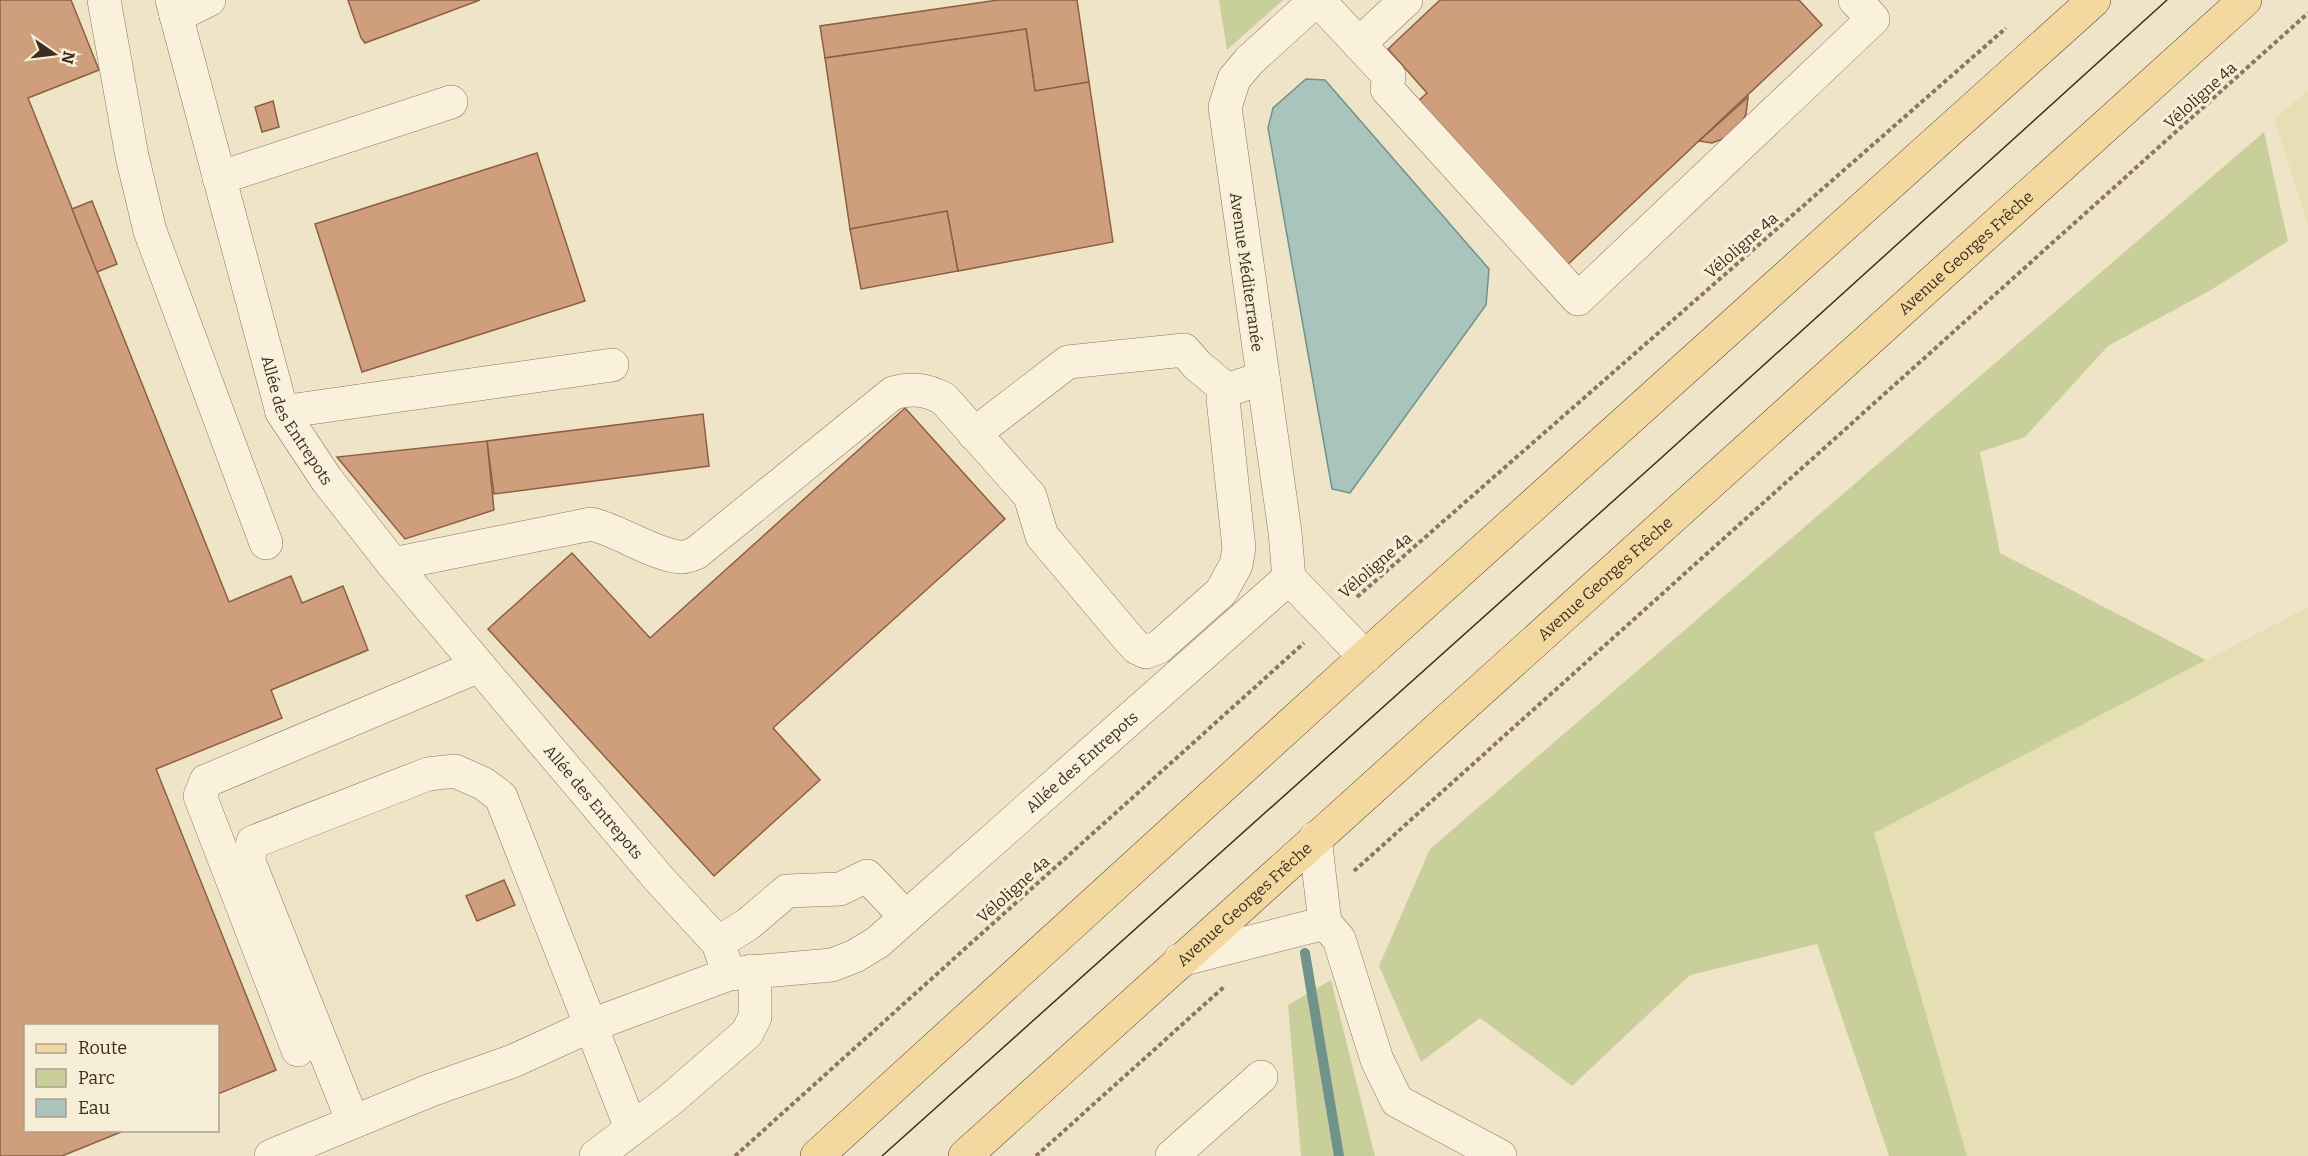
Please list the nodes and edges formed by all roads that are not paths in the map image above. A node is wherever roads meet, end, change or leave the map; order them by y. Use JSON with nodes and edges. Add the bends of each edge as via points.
{"nodes":[{"id":1,"x":104,"y":0,"type":"edge"},
{"id":2,"x":209,"y":0,"type":"edge"},
{"id":3,"x":1317,"y":0,"type":"edge"},
{"id":4,"x":1406,"y":0,"type":"edge"},
{"id":5,"x":1855,"y":0,"type":"edge"},
{"id":6,"x":2094,"y":0,"type":"edge"},
{"id":7,"x":2245,"y":0,"type":"edge"},
{"id":8,"x":174,"y":8,"type":"edge"},
{"id":9,"x":1359,"y":44,"type":"junction"},
{"id":10,"x":451,"y":102,"type":"dead end"},
{"id":11,"x":219,"y":178,"type":"junction"},
{"id":12,"x":612,"y":365,"type":"dead end"},
{"id":13,"x":1263,"y":378,"type":"junction"},
{"id":14,"x":1227,"y":390,"type":"junction"},
{"id":15,"x":282,"y":412,"type":"junction"},
{"id":16,"x":974,"y":434,"type":"junction"},
{"id":17,"x":266,"y":543,"type":"dead end"},
{"id":18,"x":393,"y":564,"type":"junction"},
{"id":19,"x":1289,"y":578,"type":"junction"},
{"id":20,"x":1365,"y":657,"type":"junction"},
{"id":21,"x":479,"y":666,"type":"junction"},
{"id":22,"x":1315,"y":837,"type":"junction"},
{"id":23,"x":1324,"y":911,"type":"junction"},
{"id":24,"x":906,"y":917,"type":"junction"},
{"id":25,"x":718,"y":943,"type":"junction"},
{"id":26,"x":1180,"y":960,"type":"junction"},
{"id":27,"x":740,"y":973,"type":"junction"},
{"id":28,"x":592,"y":1026,"type":"junction"},
{"id":29,"x":298,"y":1050,"type":"dead end"},
{"id":30,"x":1261,"y":1077,"type":"dead end"},
{"id":31,"x":353,"y":1122,"type":"junction"},
{"id":32,"x":631,"y":1128,"type":"junction"},
{"id":33,"x":271,"y":1156,"type":"edge"},
{"id":34,"x":596,"y":1156,"type":"edge"},
{"id":35,"x":817,"y":1156,"type":"edge"},
{"id":36,"x":965,"y":1156,"type":"edge"},
{"id":37,"x":1172,"y":1156,"type":"edge"},
{"id":38,"x":1500,"y":1156,"type":"edge"}],
"edges":[{"from":1,"to":17,"type":"street","via":[[132,156],[150,231]]},
{"from":2,"to":8,"type":"street"},
{"from":3,"to":9,"type":"street"},
{"from":3,"to":13,"type":"street","name":"Avenue Méditerranée","via":[[1234,79],[1225,107]]},
{"from":4,"to":9,"type":"street"},
{"from":5,"to":9,"type":"street","via":[[1873,19],[1578,298],[1387,88],[1389,76]]},
{"from":6,"to":20,"type":"main road"},
{"from":7,"to":22,"type":"main road","name":"Avenue Georges Frêche"},
{"from":8,"to":11,"type":"street","name":"Allée des Entrepots"},
{"from":10,"to":11,"type":"street"},
{"from":11,"to":15,"type":"street","name":"Allée des Entrepots"},
{"from":12,"to":15,"type":"street"},
{"from":13,"to":14,"type":"street"},
{"from":13,"to":19,"type":"street","name":"Avenue Méditerranée"},
{"from":14,"to":16,"type":"street","via":[[1184,350],[1068,362]]},
{"from":14,"to":16,"type":"street","via":[[1223,399],[1239,548],[1236,565],[1221,592],[1159,647],[1146,652],[1128,638],[1042,536],[1030,496]]},
{"from":15,"to":18,"type":"street","name":"Allée des Entrepots","via":[[327,480]]},
{"from":16,"to":18,"type":"street","via":[[944,399],[909,388],[893,393],[696,553],[683,557],[667,554],[591,524]]},
{"from":18,"to":21,"type":"street","name":"Allée des Entrepots"},
{"from":19,"to":20,"type":"street"},
{"from":19,"to":24,"type":"street","name":"Allée des Entrepots"},
{"from":20,"to":35,"type":"main road"},
{"from":21,"to":25,"type":"street","name":"Allée des Entrepots"},
{"from":21,"to":29,"type":"street","via":[[206,781],[200,796]]},
{"from":22,"to":23,"type":"street"},
{"from":22,"to":26,"type":"main road","name":"Avenue Georges Frêche"},
{"from":23,"to":26,"type":"street"},
{"from":23,"to":38,"type":"street","via":[[1339,939],[1377,1060],[1397,1101]]},
{"from":24,"to":25,"type":"street","via":[[867,876],[840,889],[787,891]]},
{"from":24,"to":27,"type":"street","name":"Allée des Entrepots","via":[[878,942],[832,965]]},
{"from":25,"to":27,"type":"street","name":"Allée des Entrepots"},
{"from":26,"to":36,"type":"main road","name":"Avenue Georges Frêche"},
{"from":27,"to":28,"type":"street"},
{"from":27,"to":32,"type":"street","via":[[755,982],[754,1017],[747,1033],[670,1100]]},
{"from":28,"to":31,"type":"street","via":[[513,1061]]},
{"from":28,"to":31,"type":"street","via":[[501,797],[484,784],[455,771],[428,774],[253,842],[248,859]]},
{"from":28,"to":32,"type":"street"},
{"from":30,"to":37,"type":"street"},
{"from":31,"to":33,"type":"street"},
{"from":32,"to":34,"type":"street"}]}
